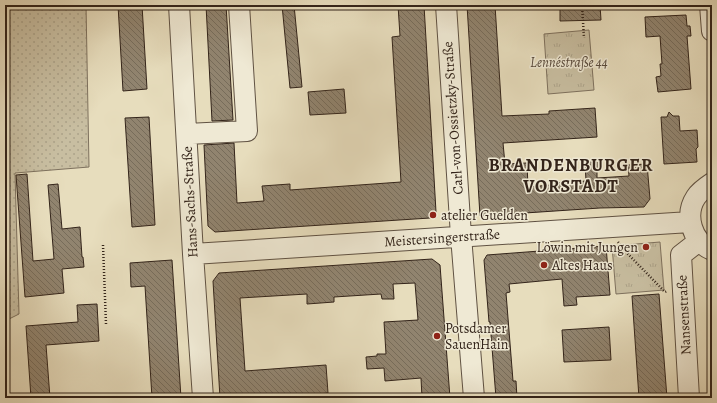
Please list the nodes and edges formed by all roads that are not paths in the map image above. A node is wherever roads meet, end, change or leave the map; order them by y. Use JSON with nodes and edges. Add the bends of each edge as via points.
{"nodes":[{"id":1,"x":179,"y":5,"type":"edge"},
{"id":2,"x":239,"y":5,"type":"edge"},
{"id":3,"x":446,"y":5,"type":"edge"},
{"id":4,"x":710,"y":5,"type":"edge"},
{"id":5,"x":712,"y":31,"type":"edge"},
{"id":6,"x":187,"y":134,"type":"junction"},
{"id":7,"x":712,"y":183,"type":"edge"},
{"id":8,"x":690,"y":222,"type":"junction"},
{"id":9,"x":461,"y":236,"type":"junction"},
{"id":10,"x":706,"y":245,"type":"edge"},
{"id":11,"x":193,"y":254,"type":"junction"},
{"id":12,"x":203,"y":398,"type":"edge"},
{"id":13,"x":474,"y":398,"type":"edge"},
{"id":14,"x":689,"y":398,"type":"edge"}],
"edges":[{"from":1,"to":6,"type":"street","name":"Hans-Sachs-Straße"},
{"from":2,"to":6,"type":"street","via":[[247,131]]},
{"from":3,"to":9,"type":"street","name":"Carl-von-Ossietzky-Straße"},
{"from":4,"to":5,"type":"street"},
{"from":6,"to":11,"type":"street","name":"Hans-Sachs-Straße"},
{"from":7,"to":8,"type":"street","via":[[695,198]]},
{"from":8,"to":9,"type":"street","name":"Meistersingerstraße"},
{"from":8,"to":10,"type":"street","via":[[694,232]]},
{"from":9,"to":11,"type":"street","name":"Meistersingerstraße"},
{"from":9,"to":13,"type":"street","name":"Carl-von-Ossietzky-Straße"},
{"from":10,"to":14,"type":"street","name":"Nansenstraße","via":[[681,255]]},
{"from":11,"to":12,"type":"street","name":"Hans-Sachs-Straße"}]}
